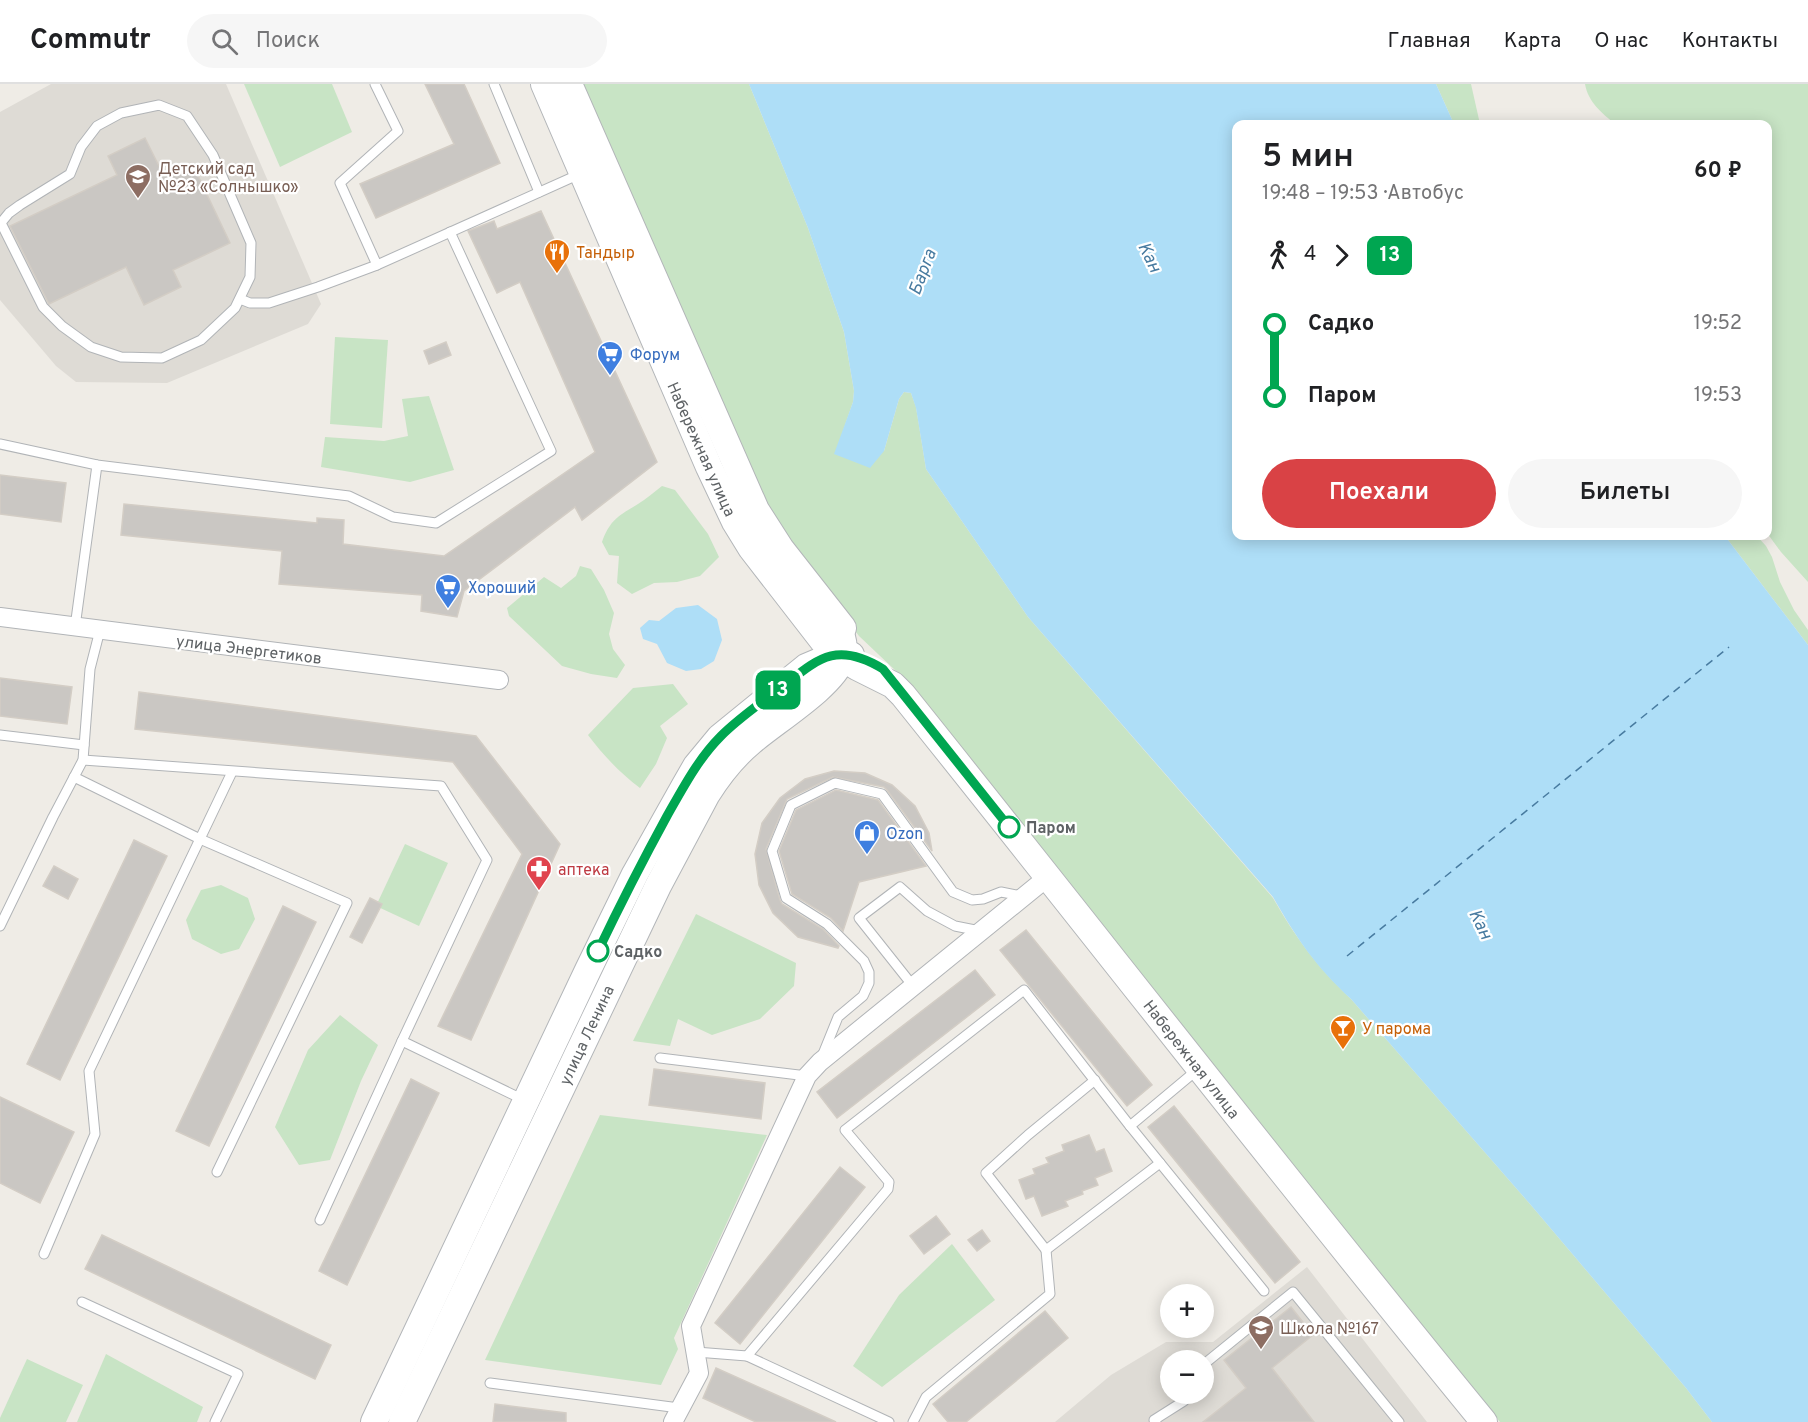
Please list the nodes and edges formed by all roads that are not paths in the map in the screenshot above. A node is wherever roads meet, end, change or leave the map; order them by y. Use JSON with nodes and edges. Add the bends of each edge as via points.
{"nodes":[{"id":1,"x":375,"y":84,"type":"edge"},
{"id":2,"x":494,"y":84,"type":"edge"},
{"id":3,"x":544,"y":84,"type":"edge"},
{"id":4,"x":569,"y":84,"type":"edge"},
{"id":5,"x":592,"y":168,"type":"junction"},
{"id":6,"x":540,"y":192,"type":"junction"},
{"id":7,"x":0,"y":224,"type":"edge"},
{"id":8,"x":450,"y":232,"type":"junction"},
{"id":9,"x":376,"y":265,"type":"junction"},
{"id":10,"x":240,"y":298,"type":"junction"},
{"id":11,"x":0,"y":444,"type":"edge"},
{"id":12,"x":97,"y":465,"type":"junction"},
{"id":13,"x":796,"y":608,"type":"junction"},
{"id":14,"x":832,"y":616,"type":"junction"},
{"id":15,"x":0,"y":617,"type":"edge"},
{"id":16,"x":75,"y":627,"type":"junction"},
{"id":17,"x":100,"y":630,"type":"junction"},
{"id":18,"x":841,"y":656,"type":"junction"},
{"id":19,"x":882,"y":673,"type":"junction"},
{"id":20,"x":499,"y":680,"type":"dead end"},
{"id":21,"x":785,"y":685,"type":"junction"},
{"id":22,"x":822,"y":685,"type":"junction"},
{"id":23,"x":0,"y":735,"type":"edge"},
{"id":24,"x":84,"y":745,"type":"junction"},
{"id":25,"x":83,"y":760,"type":"junction"},
{"id":26,"x":232,"y":772,"type":"junction"},
{"id":27,"x":74,"y":777,"type":"junction"},
{"id":28,"x":200,"y":839,"type":"junction"},
{"id":29,"x":1049,"y":876,"type":"junction"},
{"id":30,"x":1022,"y":896,"type":"junction"},
{"id":31,"x":1,"y":922,"type":"edge"},
{"id":32,"x":980,"y":931,"type":"junction"},
{"id":33,"x":913,"y":986,"type":"junction"},
{"id":34,"x":402,"y":1041,"type":"junction"},
{"id":35,"x":660,"y":1058,"type":"dead end"},
{"id":36,"x":820,"y":1062,"type":"junction"},
{"id":37,"x":1199,"y":1068,"type":"junction"},
{"id":38,"x":807,"y":1076,"type":"junction"},
{"id":39,"x":1095,"y":1080,"type":"junction"},
{"id":40,"x":526,"y":1101,"type":"junction"},
{"id":41,"x":1130,"y":1126,"type":"junction"},
{"id":42,"x":1160,"y":1163,"type":"junction"},
{"id":43,"x":217,"y":1172,"type":"dead end"},
{"id":44,"x":320,"y":1220,"type":"dead end"},
{"id":45,"x":1046,"y":1250,"type":"junction"},
{"id":46,"x":44,"y":1254,"type":"dead end"},
{"id":47,"x":1263,"y":1292,"type":"dead end"},
{"id":48,"x":82,"y":1302,"type":"dead end"},
{"id":49,"x":696,"y":1352,"type":"junction"},
{"id":50,"x":747,"y":1356,"type":"junction"},
{"id":51,"x":1214,"y":1356,"type":"edge"},
{"id":52,"x":490,"y":1383,"type":"dead end"},
{"id":53,"x":1179,"y":1404,"type":"edge"},
{"id":54,"x":676,"y":1415,"type":"edge"},
{"id":55,"x":215,"y":1422,"type":"edge"},
{"id":56,"x":374,"y":1422,"type":"edge"},
{"id":57,"x":402,"y":1422,"type":"edge"},
{"id":58,"x":889,"y":1422,"type":"edge"},
{"id":59,"x":913,"y":1422,"type":"edge"},
{"id":60,"x":1156,"y":1422,"type":"edge"},
{"id":61,"x":1400,"y":1422,"type":"edge"},
{"id":62,"x":1484,"y":1422,"type":"edge"}],
"edges":[{"from":1,"to":9,"type":"lane","via":[[398,131],[340,183]]},
{"from":2,"to":6,"type":"lane"},
{"from":3,"to":5,"type":"main road","name":"Набережная улица"},
{"from":4,"to":5,"type":"main road","name":"Набережная улица"},
{"from":5,"to":6,"type":"lane"},
{"from":5,"to":13,"type":"main road","name":"Набережная улица","via":[[709,466],[735,522]]},
{"from":5,"to":14,"type":"main road","name":"Набережная улица","via":[[756,510]]},
{"from":6,"to":8,"type":"lane"},
{"from":7,"to":10,"type":"lane","via":[[43,307],[91,347],[121,357],[162,358],[201,340],[235,308]]},
{"from":7,"to":10,"type":"lane","via":[[20,205],[70,174],[81,147],[97,126],[121,113],[159,105],[187,116],[213,155],[236,204],[251,243],[250,277]]},
{"from":8,"to":9,"type":"lane"},
{"from":8,"to":12,"type":"lane","via":[[551,451],[436,523],[393,517],[349,496]]},
{"from":9,"to":10,"type":"lane","via":[[269,303],[250,303]]},
{"from":11,"to":12,"type":"lane"},
{"from":12,"to":16,"type":"lane"},
{"from":13,"to":18,"type":"main road","name":"Набережная улица"},
{"from":13,"to":21,"type":"main road","name":"улица Ленина","via":[[804,641],[802,656]]},
{"from":14,"to":18,"type":"main road","via":[[842,638]]},
{"from":14,"to":19,"type":"main road","name":"Набережная улица"},
{"from":15,"to":16,"type":"street","name":"улица Энергетиков"},
{"from":16,"to":17,"type":"street","name":"улица Энергетиков"},
{"from":17,"to":20,"type":"street","name":"улица Энергетиков"},
{"from":17,"to":24,"type":"lane","via":[[90,669]]},
{"from":18,"to":19,"type":"main road","name":"Набережная улица","via":[[856,667]]},
{"from":18,"to":21,"type":"main road","name":"улица Ленина","via":[[812,664]]},
{"from":18,"to":22,"type":"main road","name":"улица Ленина","via":[[837,669]]},
{"from":19,"to":22,"type":"main road","name":"улица Ленина","via":[[844,675]]},
{"from":19,"to":29,"type":"main road","name":"Набережная улица"},
{"from":21,"to":40,"type":"main road","name":"улица Ленина","via":[[720,737],[696,766],[635,874]]},
{"from":22,"to":57,"type":"main road","name":"улица Ленина","via":[[737,755],[707,794],[653,896]]},
{"from":23,"to":24,"type":"lane"},
{"from":24,"to":25,"type":"lane"},
{"from":25,"to":26,"type":"lane"},
{"from":25,"to":27,"type":"lane"},
{"from":26,"to":28,"type":"lane"},
{"from":26,"to":34,"type":"lane","via":[[441,786],[487,860]]},
{"from":27,"to":28,"type":"lane"},
{"from":27,"to":31,"type":"lane"},
{"from":28,"to":43,"type":"lane","via":[[347,903]]},
{"from":28,"to":46,"type":"lane","via":[[89,1071],[95,1134]]},
{"from":29,"to":30,"type":"street"},
{"from":29,"to":37,"type":"main road","name":"Набережная улица"},
{"from":30,"to":32,"type":"street"},
{"from":30,"to":36,"type":"lane","via":[[1001,892],[972,900],[953,892],[882,794],[835,783],[791,805],[772,851],[786,898],[827,924],[864,961],[869,972],[863,996],[838,1017]]},
{"from":32,"to":33,"type":"street"},
{"from":32,"to":33,"type":"lane","via":[[955,926],[927,911],[900,887],[859,918]]},
{"from":33,"to":36,"type":"street"},
{"from":34,"to":40,"type":"lane"},
{"from":34,"to":44,"type":"lane"},
{"from":35,"to":38,"type":"lane"},
{"from":36,"to":38,"type":"street"},
{"from":37,"to":41,"type":"lane"},
{"from":37,"to":62,"type":"main road","name":"Набережная улица"},
{"from":38,"to":49,"type":"street","via":[[692,1326]]},
{"from":39,"to":41,"type":"lane"},
{"from":39,"to":45,"type":"lane","via":[[986,1173]]},
{"from":39,"to":50,"type":"lane","via":[[1024,990],[845,1130],[889,1182],[888,1190]]},
{"from":40,"to":56,"type":"main road","name":"улица Ленина"},
{"from":41,"to":42,"type":"lane"},
{"from":42,"to":45,"type":"lane"},
{"from":42,"to":47,"type":"lane"},
{"from":45,"to":59,"type":"lane","via":[[1050,1294],[926,1397]]},
{"from":48,"to":55,"type":"lane","via":[[238,1374]]},
{"from":49,"to":50,"type":"lane"},
{"from":49,"to":54,"type":"street","via":[[699,1373]]},
{"from":50,"to":58,"type":"lane"},
{"from":51,"to":61,"type":"lane","via":[[1293,1292]]},
{"from":52,"to":54,"type":"lane"},
{"from":53,"to":60,"type":"lane"}]}
